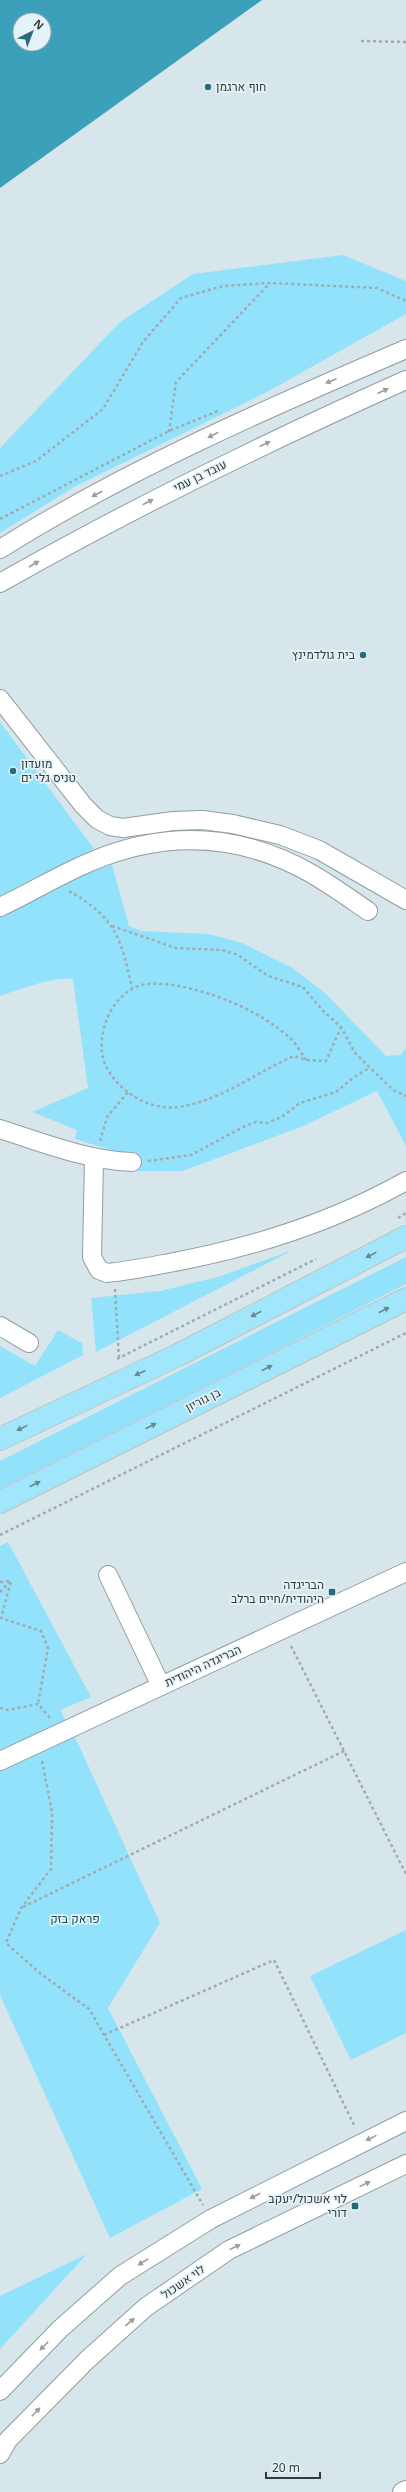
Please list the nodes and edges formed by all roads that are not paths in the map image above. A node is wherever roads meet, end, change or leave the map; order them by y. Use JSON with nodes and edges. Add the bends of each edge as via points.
{"nodes":[{"id":1,"x":406,"y":350,"type":"edge"},
{"id":2,"x":406,"y":380,"type":"edge"},
{"id":3,"x":0,"y":549,"type":"edge"},
{"id":4,"x":0,"y":583,"type":"edge"},
{"id":5,"x":0,"y":699,"type":"edge"},
{"id":6,"x":406,"y":900,"type":"edge"},
{"id":7,"x":0,"y":907,"type":"edge"},
{"id":8,"x":368,"y":911,"type":"dead end"},
{"id":9,"x":0,"y":1129,"type":"edge"},
{"id":10,"x":94,"y":1158,"type":"junction"},
{"id":11,"x":132,"y":1162,"type":"road end"},
{"id":12,"x":406,"y":1181,"type":"edge"},
{"id":13,"x":406,"y":1237,"type":"edge"},
{"id":14,"x":406,"y":1299,"type":"edge"},
{"id":15,"x":0,"y":1326,"type":"edge"},
{"id":16,"x":29,"y":1343,"type":"dead end"},
{"id":17,"x":0,"y":1439,"type":"edge"},
{"id":18,"x":0,"y":1502,"type":"edge"},
{"id":19,"x":406,"y":1572,"type":"edge"},
{"id":20,"x":108,"y":1575,"type":"dead end"},
{"id":21,"x":161,"y":1686,"type":"junction"},
{"id":22,"x":0,"y":1761,"type":"edge"},
{"id":23,"x":406,"y":2121,"type":"edge"},
{"id":24,"x":406,"y":2164,"type":"edge"},
{"id":25,"x":0,"y":2391,"type":"edge"},
{"id":26,"x":3,"y":2443,"type":"edge"},
{"id":27,"x":406,"y":2490,"type":"edge"},
{"id":28,"x":402,"y":2492,"type":"edge"}],
"edges":[{"from":1,"to":3,"type":"street","one_way":true,"via":[[278,404],[67,509]]},
{"from":4,"to":2,"type":"street","name":"עובד בן עמי","one_way":true,"via":[[189,481]]},
{"from":5,"to":6,"type":"street","via":[[83,805],[96,819],[110,826],[124,828],[173,820],[202,820],[280,835],[319,850]]},
{"from":7,"to":8,"type":"street","via":[[89,862],[128,848],[177,840],[216,840],[260,850],[311,873]]},
{"from":9,"to":10,"type":"street"},
{"from":10,"to":11,"type":"street"},
{"from":10,"to":12,"type":"street","via":[[92,1257],[99,1270],[114,1272],[211,1255],[258,1243],[308,1225]]},
{"from":13,"to":17,"type":"main road","one_way":true,"via":[[180,1354]]},
{"from":18,"to":14,"type":"main road","name":"בן גוריון","one_way":true},
{"from":15,"to":16,"type":"street"},
{"from":19,"to":21,"type":"street","name":"הבריגדה היהודית"},
{"from":20,"to":21,"type":"street"},
{"from":21,"to":22,"type":"street","name":"הבריגדה היהודית"},
{"from":23,"to":25,"type":"street","one_way":true,"via":[[211,2219],[120,2276],[60,2329]]},
{"from":26,"to":24,"type":"street","name":"לוי אשכול","one_way":true,"via":[[87,2360],[146,2307],[229,2250]]},
{"from":27,"to":28,"type":"street"}]}
